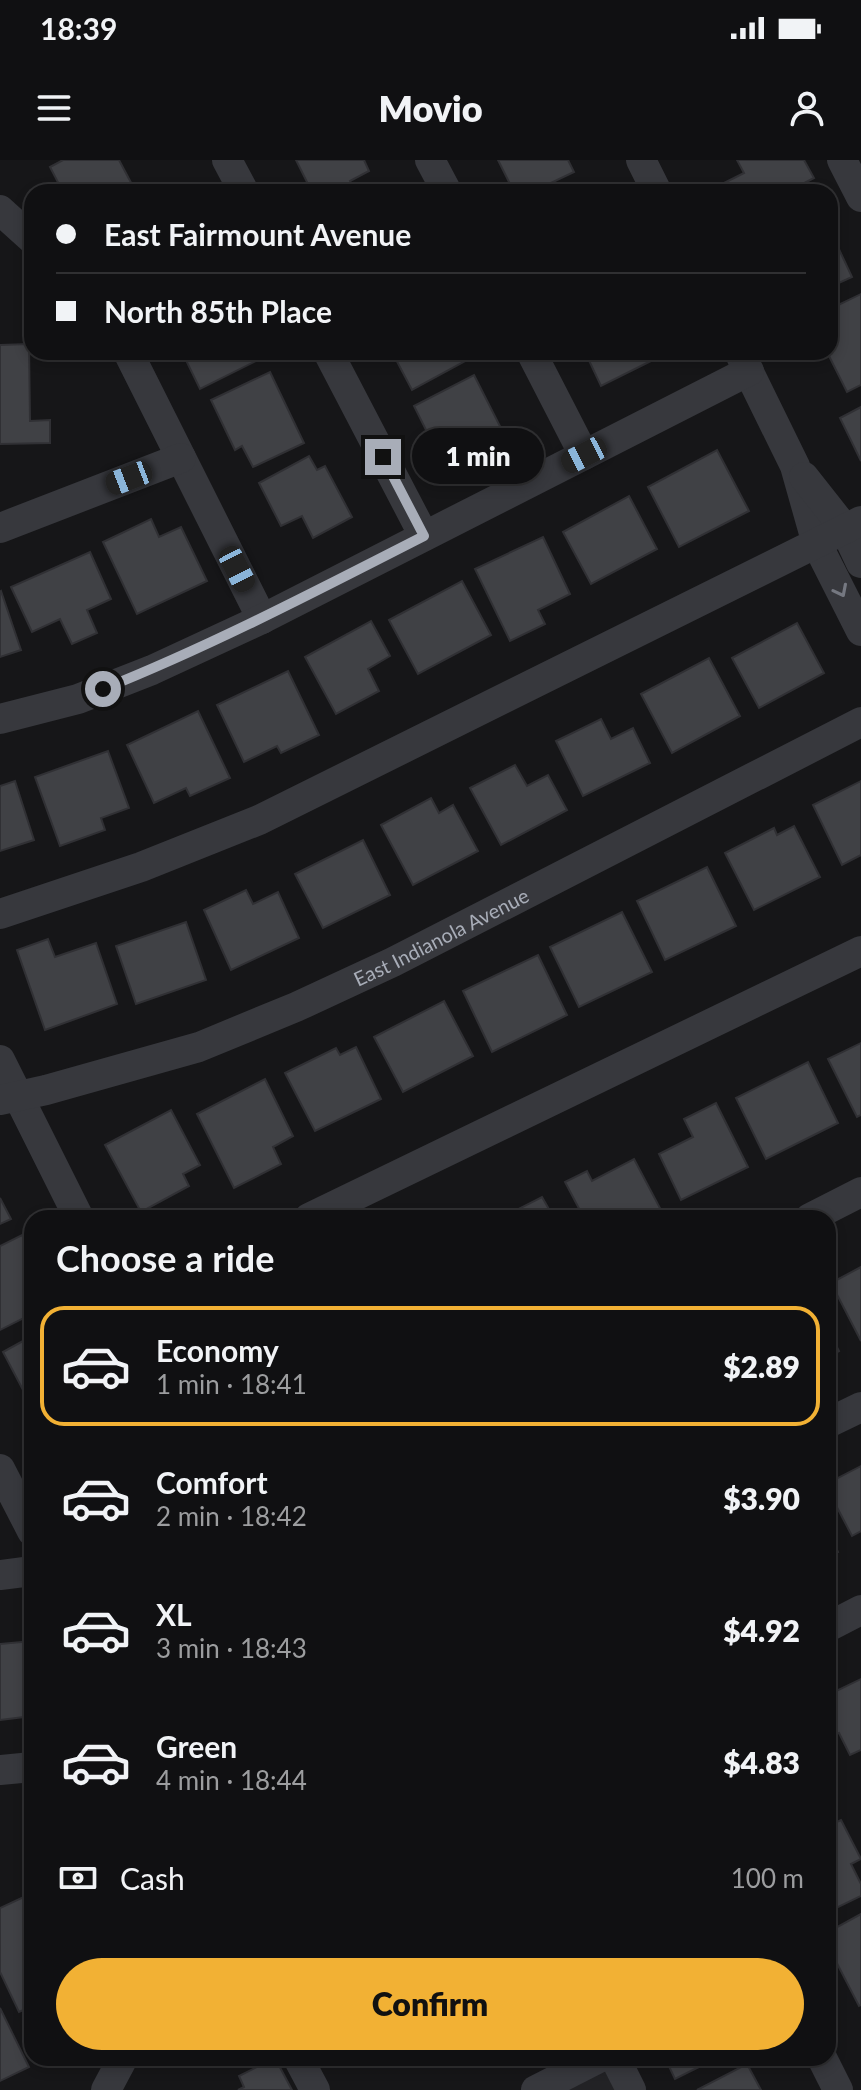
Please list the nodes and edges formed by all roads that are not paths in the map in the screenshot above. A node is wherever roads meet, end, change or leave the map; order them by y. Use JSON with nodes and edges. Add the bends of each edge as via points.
{"nodes":[{"id":1,"x":227,"y":160,"type":"edge"},
{"id":2,"x":430,"y":160,"type":"edge"},
{"id":3,"x":641,"y":160,"type":"edge"},
{"id":4,"x":842,"y":160,"type":"edge"},
{"id":5,"x":240,"y":184,"type":"edge"},
{"id":6,"x":443,"y":184,"type":"edge"},
{"id":7,"x":653,"y":184,"type":"edge"},
{"id":8,"x":861,"y":197,"type":"edge"},
{"id":9,"x":0,"y":210,"type":"edge"},
{"id":10,"x":24,"y":232,"type":"edge"},
{"id":11,"x":132,"y":360,"type":"edge"},
{"id":12,"x":332,"y":360,"type":"edge"},
{"id":13,"x":535,"y":360,"type":"edge"},
{"id":14,"x":744,"y":362,"type":"edge"},
{"id":15,"x":584,"y":455,"type":"junction"},
{"id":16,"x":181,"y":458,"type":"junction"},
{"id":17,"x":795,"y":466,"type":"junction"},
{"id":18,"x":853,"y":525,"type":"edge"},
{"id":19,"x":0,"y":528,"type":"edge"},
{"id":20,"x":424,"y":536,"type":"junction"},
{"id":21,"x":817,"y":544,"type":"junction"},
{"id":22,"x":861,"y":563,"type":"edge"},
{"id":23,"x":262,"y":619,"type":"junction"},
{"id":24,"x":861,"y":631,"type":"edge"},
{"id":25,"x":0,"y":719,"type":"edge"},
{"id":26,"x":861,"y":722,"type":"edge"},
{"id":27,"x":0,"y":914,"type":"edge"},
{"id":28,"x":861,"y":951,"type":"edge"},
{"id":29,"x":0,"y":1060,"type":"edge"},
{"id":30,"x":9,"y":1098,"type":"edge"},
{"id":31,"x":861,"y":1192,"type":"edge"},
{"id":32,"x":74,"y":1210,"type":"edge"},
{"id":33,"x":326,"y":1210,"type":"edge"},
{"id":34,"x":826,"y":1210,"type":"edge"},
{"id":35,"x":861,"y":1407,"type":"edge"},
{"id":36,"x":836,"y":1419,"type":"edge"},
{"id":37,"x":0,"y":1469,"type":"edge"},
{"id":38,"x":24,"y":1516,"type":"edge"},
{"id":39,"x":24,"y":1572,"type":"edge"},
{"id":40,"x":0,"y":1575,"type":"edge"},
{"id":41,"x":861,"y":1610,"type":"edge"},
{"id":42,"x":836,"y":1623,"type":"edge"},
{"id":43,"x":24,"y":1768,"type":"edge"},
{"id":44,"x":0,"y":1770,"type":"edge"},
{"id":45,"x":119,"y":2066,"type":"edge"},
{"id":46,"x":302,"y":2066,"type":"edge"},
{"id":47,"x":583,"y":2066,"type":"edge"},
{"id":48,"x":619,"y":2066,"type":"edge"},
{"id":49,"x":826,"y":2066,"type":"edge"},
{"id":50,"x":106,"y":2090,"type":"edge"},
{"id":51,"x":315,"y":2090,"type":"edge"},
{"id":52,"x":536,"y":2090,"type":"edge"},
{"id":53,"x":631,"y":2090,"type":"edge"},
{"id":54,"x":838,"y":2090,"type":"edge"}],
"edges":[{"from":1,"to":5,"type":"street"},
{"from":2,"to":6,"type":"street"},
{"from":3,"to":7,"type":"street"},
{"from":4,"to":8,"type":"street"},
{"from":9,"to":10,"type":"street"},
{"from":11,"to":16,"type":"street"},
{"from":12,"to":20,"type":"street"},
{"from":13,"to":15,"type":"street"},
{"from":14,"to":15,"type":"street"},
{"from":14,"to":17,"type":"street"},
{"from":15,"to":20,"type":"street"},
{"from":16,"to":19,"type":"street"},
{"from":16,"to":23,"type":"street"},
{"from":17,"to":18,"type":"street"},
{"from":17,"to":21,"type":"street"},
{"from":18,"to":21,"type":"street"},
{"from":18,"to":22,"type":"street"},
{"from":20,"to":23,"type":"street"},
{"from":21,"to":24,"type":"street","one_way":true},
{"from":21,"to":27,"type":"street","via":[[259,820]]},
{"from":23,"to":25,"type":"street","via":[[78,699]]},
{"from":26,"to":30,"type":"street","name":"East Indianola Avenue","via":[[296,1007],[199,1047]]},
{"from":28,"to":33,"type":"street"},
{"from":29,"to":30,"type":"street"},
{"from":30,"to":32,"type":"street"},
{"from":31,"to":34,"type":"street"},
{"from":35,"to":36,"type":"street"},
{"from":37,"to":38,"type":"street"},
{"from":39,"to":40,"type":"street"},
{"from":41,"to":42,"type":"street"},
{"from":43,"to":44,"type":"street"},
{"from":45,"to":50,"type":"street"},
{"from":46,"to":51,"type":"street"},
{"from":47,"to":52,"type":"street"},
{"from":48,"to":53,"type":"street"},
{"from":49,"to":54,"type":"street"}]}
